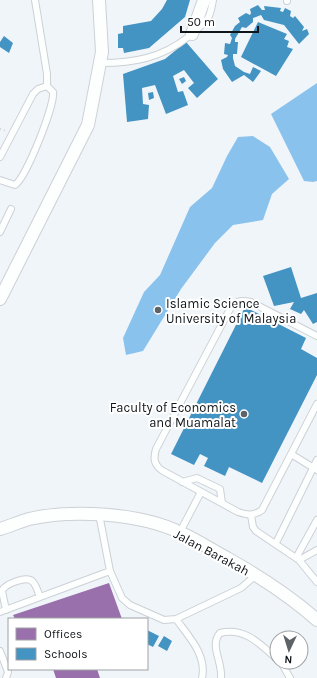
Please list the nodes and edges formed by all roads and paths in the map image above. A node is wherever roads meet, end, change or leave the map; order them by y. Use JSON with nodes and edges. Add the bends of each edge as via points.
{"nodes":[{"id":1,"x":35,"y":0,"type":"edge"},
{"id":2,"x":99,"y":0,"type":"edge"},
{"id":3,"x":204,"y":0,"type":"edge"},
{"id":4,"x":213,"y":0,"type":"edge"},
{"id":5,"x":192,"y":34,"type":"junction"},
{"id":6,"x":101,"y":63,"type":"junction"},
{"id":7,"x":48,"y":86,"type":"junction"},
{"id":8,"x":0,"y":157,"type":"edge"},
{"id":9,"x":0,"y":180,"type":"edge"},
{"id":10,"x":11,"y":209,"type":"dead end"},
{"id":11,"x":0,"y":232,"type":"edge"},
{"id":12,"x":0,"y":298,"type":"edge"},
{"id":13,"x":317,"y":336,"type":"edge"},
{"id":14,"x":317,"y":404,"type":"edge"},
{"id":15,"x":315,"y":412,"type":"edge"},
{"id":16,"x":291,"y":454,"type":"junction"},
{"id":17,"x":317,"y":460,"type":"edge"},
{"id":18,"x":315,"y":469,"type":"edge"},
{"id":19,"x":182,"y":482,"type":"junction"},
{"id":20,"x":201,"y":492,"type":"junction"},
{"id":21,"x":222,"y":503,"type":"junction"},
{"id":22,"x":99,"y":514,"type":"junction"},
{"id":23,"x":251,"y":515,"type":"junction"},
{"id":24,"x":317,"y":520,"type":"edge"},
{"id":25,"x":0,"y":529,"type":"edge"},
{"id":26,"x":180,"y":532,"type":"junction"},
{"id":27,"x":276,"y":543,"type":"junction"},
{"id":28,"x":317,"y":550,"type":"edge"},
{"id":29,"x":297,"y":559,"type":"junction"},
{"id":30,"x":110,"y":571,"type":"junction"},
{"id":31,"x":256,"y":575,"type":"junction"},
{"id":32,"x":317,"y":582,"type":"edge"},
{"id":33,"x":40,"y":597,"type":"junction"},
{"id":34,"x":3,"y":611,"type":"edge"},
{"id":35,"x":176,"y":619,"type":"junction"},
{"id":36,"x":317,"y":620,"type":"edge"},
{"id":37,"x":0,"y":651,"type":"edge"},
{"id":38,"x":269,"y":652,"type":"edge"},
{"id":39,"x":6,"y":678,"type":"edge"},
{"id":40,"x":202,"y":678,"type":"edge"},
{"id":41,"x":221,"y":678,"type":"edge"}],
"edges":[{"from":1,"to":7,"type":"lane"},
{"from":2,"to":6,"type":"street"},
{"from":3,"to":5,"type":"street"},
{"from":4,"to":5,"type":"lane","via":[[208,17]]},
{"from":5,"to":6,"type":"lane","via":[[172,48],[149,58],[125,63]]},
{"from":6,"to":12,"type":"street","via":[[88,125]]},
{"from":7,"to":8,"type":"lane","via":[[38,89],[33,94]]},
{"from":7,"to":9,"type":"lane","via":[[53,92],[53,103],[22,176],[15,185]]},
{"from":10,"to":11,"type":"lane"},
{"from":13,"to":19,"type":"lane","via":[[251,302],[240,300],[230,307],[154,454],[157,467]]},
{"from":14,"to":15,"type":"lane"},
{"from":15,"to":16,"type":"lane"},
{"from":16,"to":18,"type":"lane"},
{"from":16,"to":23,"type":"lane","via":[[262,510]]},
{"from":17,"to":18,"type":"lane"},
{"from":18,"to":27,"type":"lane"},
{"from":19,"to":20,"type":"lane"},
{"from":19,"to":21,"type":"lane","via":[[197,478],[220,489]]},
{"from":20,"to":21,"type":"lane"},
{"from":20,"to":26,"type":"lane"},
{"from":21,"to":23,"type":"lane"},
{"from":22,"to":25,"type":"street","name":"Jalan Barakah","via":[[30,519]]},
{"from":22,"to":26,"type":"street","name":"Jalan Barakah","via":[[140,519]]},
{"from":22,"to":30,"type":"lane"},
{"from":23,"to":27,"type":"lane","via":[[256,531]]},
{"from":24,"to":29,"type":"lane"},
{"from":26,"to":31,"type":"street","name":"Jalan Barakah"},
{"from":27,"to":29,"type":"lane"},
{"from":28,"to":29,"type":"lane"},
{"from":29,"to":32,"type":"lane"},
{"from":30,"to":33,"type":"lane"},
{"from":30,"to":35,"type":"lane","via":[[119,592],[130,605],[164,620]]},
{"from":31,"to":35,"type":"lane","via":[[241,588]]},
{"from":31,"to":36,"type":"street","name":"Jalan Barakah","via":[[294,600]]},
{"from":33,"to":34,"type":"lane"},
{"from":33,"to":34,"type":"lane","via":[[30,580],[7,585],[2,591]]},
{"from":35,"to":40,"type":"lane","via":[[200,652],[203,664]]},
{"from":37,"to":39,"type":"lane","via":[[8,672]]},
{"from":38,"to":41,"type":"lane","via":[[247,635],[237,632],[220,633],[215,645]]}]}
